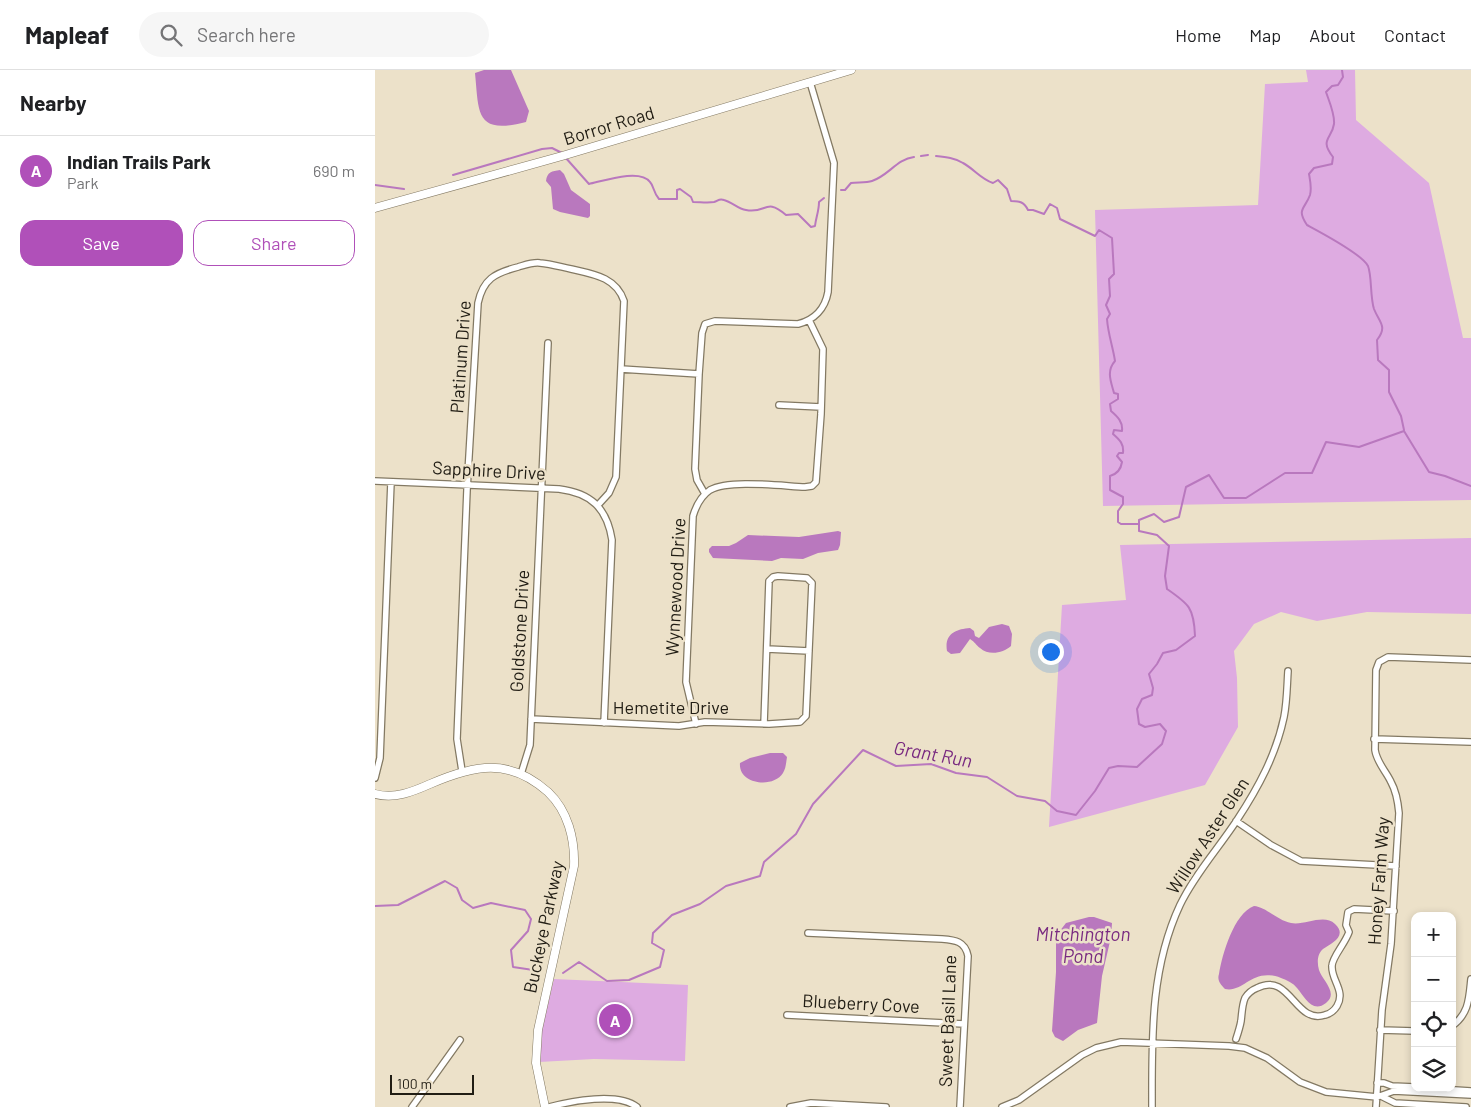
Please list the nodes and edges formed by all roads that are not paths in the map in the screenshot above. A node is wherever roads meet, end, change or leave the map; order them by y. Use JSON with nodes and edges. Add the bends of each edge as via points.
{"nodes":[{"id":1,"x":851,"y":70,"type":"edge"},
{"id":2,"x":810,"y":82,"type":"junction"},
{"id":3,"x":375,"y":208,"type":"edge"},
{"id":4,"x":809,"y":320,"type":"junction"},
{"id":5,"x":549,"y":343,"type":"dead end"},
{"id":6,"x":621,"y":369,"type":"junction"},
{"id":7,"x":699,"y":374,"type":"junction"},
{"id":8,"x":779,"y":405,"type":"dead end"},
{"id":9,"x":821,"y":407,"type":"junction"},
{"id":10,"x":375,"y":481,"type":"edge"},
{"id":11,"x":391,"y":482,"type":"junction"},
{"id":12,"x":468,"y":484,"type":"junction"},
{"id":13,"x":541,"y":488,"type":"junction"},
{"id":14,"x":705,"y":494,"type":"junction"},
{"id":15,"x":598,"y":505,"type":"junction"},
{"id":16,"x":767,"y":649,"type":"junction"},
{"id":17,"x":809,"y":651,"type":"junction"},
{"id":18,"x":1471,"y":660,"type":"edge"},
{"id":19,"x":1288,"y":671,"type":"dead end"},
{"id":20,"x":531,"y":720,"type":"junction"},
{"id":21,"x":604,"y":723,"type":"junction"},
{"id":22,"x":696,"y":724,"type":"junction"},
{"id":23,"x":764,"y":724,"type":"junction"},
{"id":24,"x":1374,"y":739,"type":"junction"},
{"id":25,"x":1471,"y":742,"type":"edge"},
{"id":26,"x":462,"y":771,"type":"junction"},
{"id":27,"x":521,"y":774,"type":"junction"},
{"id":28,"x":375,"y":778,"type":"edge"},
{"id":29,"x":375,"y":794,"type":"edge"},
{"id":30,"x":1236,"y":821,"type":"junction"},
{"id":31,"x":1396,"y":866,"type":"junction"},
{"id":32,"x":1394,"y":911,"type":"junction"},
{"id":33,"x":808,"y":933,"type":"dead end"},
{"id":34,"x":1471,"y":979,"type":"edge"},
{"id":35,"x":787,"y":1016,"type":"dead end"},
{"id":36,"x":1456,"y":1023,"type":"edge"},
{"id":37,"x":964,"y":1024,"type":"junction"},
{"id":38,"x":1380,"y":1030,"type":"junction"},
{"id":39,"x":1411,"y":1032,"type":"edge"},
{"id":40,"x":1236,"y":1039,"type":"dead end"},
{"id":41,"x":460,"y":1040,"type":"dead end"},
{"id":42,"x":1152,"y":1044,"type":"junction"},
{"id":43,"x":1377,"y":1083,"type":"junction"},
{"id":44,"x":1411,"y":1087,"type":"edge"},
{"id":45,"x":1456,"y":1090,"type":"edge"},
{"id":46,"x":1471,"y":1091,"type":"edge"},
{"id":47,"x":1379,"y":1096,"type":"junction"},
{"id":48,"x":1471,"y":1096,"type":"edge"},
{"id":49,"x":411,"y":1107,"type":"edge"},
{"id":50,"x":545,"y":1107,"type":"edge"},
{"id":51,"x":549,"y":1107,"type":"edge"},
{"id":52,"x":637,"y":1107,"type":"edge"},
{"id":53,"x":790,"y":1107,"type":"edge"},
{"id":54,"x":887,"y":1107,"type":"edge"},
{"id":55,"x":960,"y":1107,"type":"edge"},
{"id":56,"x":1002,"y":1107,"type":"edge"},
{"id":57,"x":1152,"y":1107,"type":"edge"},
{"id":58,"x":1376,"y":1107,"type":"edge"},
{"id":59,"x":1466,"y":1107,"type":"edge"}],
"edges":[{"from":1,"to":2,"type":"street","name":"Borror Road"},
{"from":2,"to":3,"type":"street","name":"Borror Road","via":[[564,156]]},
{"from":2,"to":4,"type":"street","via":[[832,155],[834,174],[827,300]]},
{"from":4,"to":7,"type":"street","via":[[798,324],[715,321],[705,324]]},
{"from":4,"to":9,"type":"street","via":[[823,349]]},
{"from":5,"to":13,"type":"street","name":"Goldstone Drive"},
{"from":6,"to":7,"type":"street"},
{"from":6,"to":12,"type":"street","name":"Platinum Drive","via":[[624,301],[612,282],[592,274],[539,263],[492,277],[483,286],[478,303]]},
{"from":6,"to":15,"type":"street","name":"Platinum Drive","via":[[616,478]]},
{"from":7,"to":14,"type":"street","via":[[695,469]]},
{"from":8,"to":9,"type":"street"},
{"from":9,"to":14,"type":"street","via":[[815,484],[805,487],[733,484]]},
{"from":10,"to":11,"type":"street","name":"Sapphire Drive"},
{"from":11,"to":12,"type":"street","name":"Sapphire Drive"},
{"from":11,"to":28,"type":"street","via":[[380,758]]},
{"from":12,"to":13,"type":"street","name":"Sapphire Drive"},
{"from":12,"to":26,"type":"street","name":"Platinum Drive","via":[[457,739]]},
{"from":13,"to":15,"type":"street","name":"Sapphire Drive","via":[[569,490]]},
{"from":13,"to":20,"type":"street","name":"Goldstone Drive"},
{"from":14,"to":22,"type":"street","name":"Wynnewood Drive","via":[[693,516],[686,666],[686,682]]},
{"from":15,"to":21,"type":"street","via":[[608,522],[612,540]]},
{"from":16,"to":17,"type":"street"},
{"from":16,"to":17,"type":"street","via":[[769,581],[773,577],[791,576],[807,578],[812,583]]},
{"from":16,"to":23,"type":"street"},
{"from":17,"to":23,"type":"street","name":"Hemetite Drive","via":[[804,720],[797,724]]},
{"from":18,"to":24,"type":"street","name":"Honey Farm Way","via":[[1388,658],[1379,662]]},
{"from":19,"to":30,"type":"street","name":"Willow Aster Glen","via":[[1281,732],[1263,778]]},
{"from":20,"to":21,"type":"street","name":"Hemetite Drive"},
{"from":20,"to":27,"type":"street","name":"Goldstone Drive","via":[[530,746]]},
{"from":21,"to":22,"type":"street","name":"Hemetite Drive"},
{"from":22,"to":23,"type":"street","name":"Hemetite Drive"},
{"from":24,"to":25,"type":"street"},
{"from":24,"to":31,"type":"street","name":"Honey Farm Way","via":[[1376,758],[1391,781],[1398,802]]},
{"from":26,"to":27,"type":"street","name":"Buckeye Parkway","via":[[493,768]]},
{"from":26,"to":29,"type":"street","name":"Buckeye Parkway","via":[[409,793]]},
{"from":27,"to":50,"type":"street","name":"Buckeye Parkway","via":[[558,804],[568,822],[574,846],[572,876],[537,1035],[536,1063]]},
{"from":30,"to":31,"type":"street","via":[[1301,861]]},
{"from":30,"to":42,"type":"street","name":"Willow Aster Glen","via":[[1193,882],[1170,932],[1156,987]]},
{"from":31,"to":32,"type":"street","name":"Honey Farm Way"},
{"from":32,"to":38,"type":"street","name":"Honey Farm Way"},
{"from":32,"to":40,"type":"street","via":[[1354,909],[1348,912],[1349,932],[1332,965],[1340,996],[1332,1012],[1324,1016],[1307,1015],[1288,993],[1278,987],[1259,986],[1246,997]]},
{"from":33,"to":37,"type":"street","name":"Sweet Basil Lane","via":[[957,940],[967,949],[968,956]]},
{"from":34,"to":36,"type":"street","via":[[1468,1007]]},
{"from":35,"to":37,"type":"street","name":"Blueberry Cove"},
{"from":37,"to":55,"type":"street","name":"Sweet Basil Lane"},
{"from":38,"to":39,"type":"street"},
{"from":38,"to":43,"type":"street","name":"Honey Farm Way"},
{"from":41,"to":49,"type":"street"},
{"from":42,"to":47,"type":"street","via":[[1245,1048],[1267,1058],[1314,1089]]},
{"from":42,"to":56,"type":"street","via":[[1121,1042],[1096,1048],[1019,1100]]},
{"from":42,"to":57,"type":"street","name":"Willow Aster Glen"},
{"from":43,"to":44,"type":"street"},
{"from":43,"to":47,"type":"street","name":"Honey Farm Way"},
{"from":45,"to":46,"type":"street"},
{"from":47,"to":48,"type":"street","via":[[1394,1091]]},
{"from":47,"to":58,"type":"street","name":"Honey Farm Way"},
{"from":47,"to":59,"type":"street","via":[[1395,1103]]},
{"from":51,"to":52,"type":"street","via":[[569,1102],[621,1100]]},
{"from":53,"to":54,"type":"street","via":[[819,1103]]}]}
